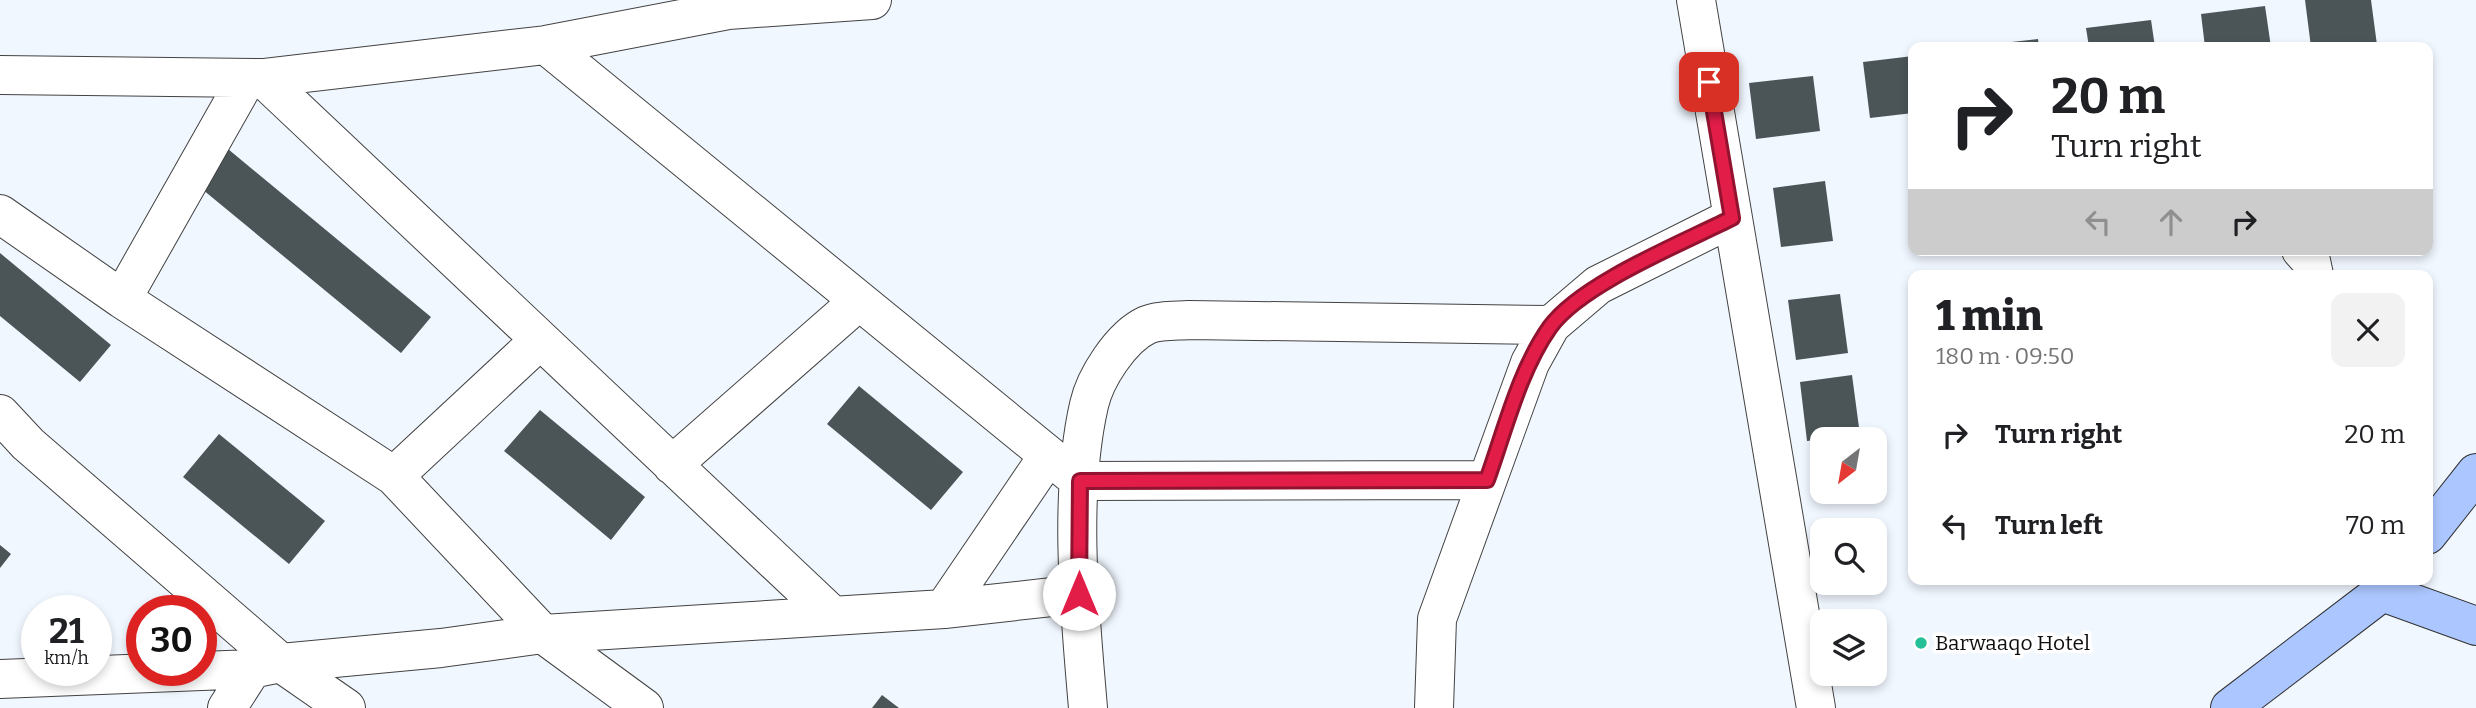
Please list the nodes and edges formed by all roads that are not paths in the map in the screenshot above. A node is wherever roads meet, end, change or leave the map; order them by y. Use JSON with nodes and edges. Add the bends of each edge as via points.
{"nodes":[{"id":1,"x":872,"y":0,"type":"edge"},
{"id":2,"x":1696,"y":0,"type":"edge"},
{"id":3,"x":545,"y":45,"type":"junction"},
{"id":4,"x":0,"y":75,"type":"edge"},
{"id":5,"x":255,"y":78,"type":"junction"},
{"id":6,"x":0,"y":214,"type":"edge"},
{"id":7,"x":1732,"y":218,"type":"junction"},
{"id":8,"x":122,"y":299,"type":"junction"},
{"id":9,"x":859,"y":301,"type":"junction"},
{"id":10,"x":1551,"y":325,"type":"junction"},
{"id":11,"x":540,"y":340,"type":"junction"},
{"id":12,"x":0,"y":414,"type":"edge"},
{"id":13,"x":14,"y":445,"type":"edge"},
{"id":14,"x":1048,"y":456,"type":"junction"},
{"id":15,"x":672,"y":465,"type":"junction"},
{"id":16,"x":2476,"y":473,"type":"edge"},
{"id":17,"x":394,"y":476,"type":"junction"},
{"id":18,"x":1487,"y":480,"type":"junction"},
{"id":19,"x":1080,"y":481,"type":"junction"},
{"id":20,"x":2433,"y":527,"type":"edge"},
{"id":21,"x":2382,"y":585,"type":"edge"},
{"id":22,"x":2389,"y":585,"type":"edge"},
{"id":23,"x":1079,"y":594,"type":"junction"},
{"id":24,"x":944,"y":610,"type":"junction"},
{"id":25,"x":834,"y":616,"type":"junction"},
{"id":26,"x":2476,"y":626,"type":"edge"},
{"id":27,"x":543,"y":634,"type":"junction"},
{"id":28,"x":267,"y":666,"type":"junction"},
{"id":29,"x":0,"y":679,"type":"edge"},
{"id":30,"x":2223,"y":707,"type":"edge"},
{"id":31,"x":31,"y":708,"type":"edge"},
{"id":32,"x":227,"y":708,"type":"edge"},
{"id":33,"x":346,"y":708,"type":"edge"},
{"id":34,"x":644,"y":708,"type":"edge"},
{"id":35,"x":1088,"y":708,"type":"edge"},
{"id":36,"x":1434,"y":708,"type":"edge"},
{"id":37,"x":1816,"y":708,"type":"edge"}],
"edges":[{"from":1,"to":3,"type":"street","via":[[728,10]]},
{"from":2,"to":7,"type":"street"},
{"from":3,"to":5,"type":"street"},
{"from":3,"to":9,"type":"street"},
{"from":4,"to":5,"type":"street"},
{"from":5,"to":8,"type":"street"},
{"from":5,"to":11,"type":"street"},
{"from":6,"to":8,"type":"street"},
{"from":7,"to":10,"type":"street","via":[[1598,285]]},
{"from":7,"to":37,"type":"street"},
{"from":8,"to":17,"type":"street"},
{"from":9,"to":14,"type":"street"},
{"from":9,"to":15,"type":"street"},
{"from":10,"to":18,"type":"street","via":[[1530,363]]},
{"from":10,"to":19,"type":"street","via":[[1189,320],[1148,324],[1118,345],[1089,402]]},
{"from":11,"to":15,"type":"street"},
{"from":11,"to":17,"type":"street"},
{"from":12,"to":13,"type":"street"},
{"from":13,"to":28,"type":"street"},
{"from":14,"to":19,"type":"street"},
{"from":14,"to":24,"type":"street"},
{"from":15,"to":25,"type":"street"},
{"from":16,"to":20,"type":"street"},
{"from":17,"to":27,"type":"street"},
{"from":18,"to":19,"type":"street"},
{"from":18,"to":36,"type":"street","via":[[1437,619]]},
{"from":19,"to":23,"type":"street"},
{"from":21,"to":30,"type":"street"},
{"from":22,"to":26,"type":"street"},
{"from":23,"to":24,"type":"street"},
{"from":23,"to":35,"type":"street"},
{"from":24,"to":25,"type":"street"},
{"from":25,"to":27,"type":"street"},
{"from":27,"to":28,"type":"street"},
{"from":27,"to":34,"type":"street"},
{"from":28,"to":29,"type":"street"},
{"from":28,"to":32,"type":"street"},
{"from":28,"to":33,"type":"street"},
{"from":29,"to":31,"type":"street"}]}
